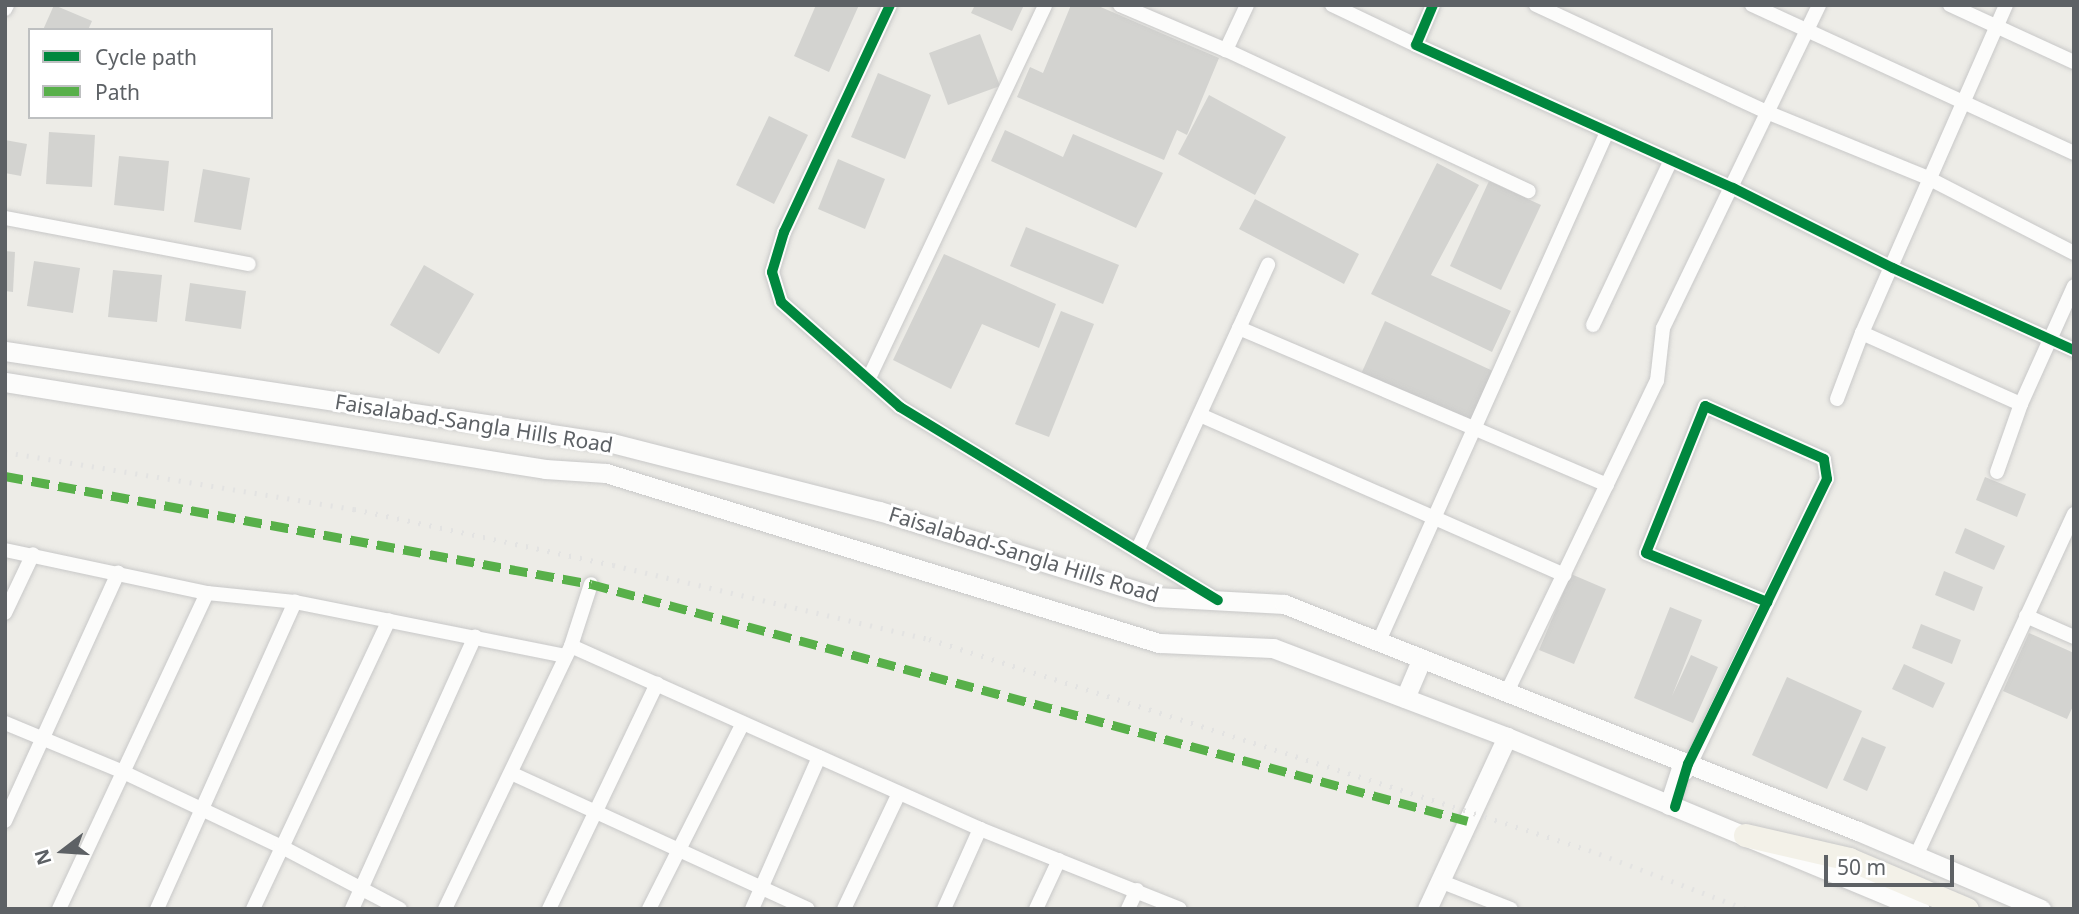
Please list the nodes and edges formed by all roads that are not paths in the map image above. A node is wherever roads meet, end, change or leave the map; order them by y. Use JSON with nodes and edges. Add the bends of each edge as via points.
{"nodes":[{"id":1,"x":890,"y":5,"type":"edge"},
{"id":2,"x":1045,"y":5,"type":"edge"},
{"id":3,"x":1120,"y":5,"type":"edge"},
{"id":4,"x":1247,"y":5,"type":"edge"},
{"id":5,"x":1332,"y":5,"type":"edge"},
{"id":6,"x":1433,"y":5,"type":"edge"},
{"id":7,"x":1536,"y":5,"type":"edge"},
{"id":8,"x":1752,"y":5,"type":"edge"},
{"id":9,"x":1819,"y":5,"type":"edge"},
{"id":10,"x":1950,"y":5,"type":"edge"},
{"id":11,"x":2006,"y":5,"type":"edge"},
{"id":12,"x":1996,"y":27,"type":"junction"},
{"id":13,"x":1808,"y":30,"type":"junction"},
{"id":14,"x":1416,"y":45,"type":"junction"},
{"id":15,"x":1226,"y":50,"type":"junction"},
{"id":16,"x":2074,"y":62,"type":"edge"},
{"id":17,"x":1963,"y":104,"type":"junction"},
{"id":18,"x":1769,"y":113,"type":"junction"},
{"id":19,"x":1607,"y":132,"type":"junction"},
{"id":20,"x":2074,"y":153,"type":"edge"},
{"id":21,"x":1671,"y":160,"type":"junction"},
{"id":22,"x":1928,"y":178,"type":"junction"},
{"id":23,"x":1733,"y":188,"type":"junction"},
{"id":24,"x":1529,"y":191,"type":"dead end"},
{"id":25,"x":5,"y":218,"type":"edge"},
{"id":26,"x":2074,"y":253,"type":"edge"},
{"id":27,"x":249,"y":264,"type":"dead end"},
{"id":28,"x":1268,"y":265,"type":"dead end"},
{"id":29,"x":1893,"y":268,"type":"junction"},
{"id":30,"x":2074,"y":286,"type":"edge"},
{"id":31,"x":1593,"y":325,"type":"dead end"},
{"id":32,"x":1239,"y":328,"type":"junction"},
{"id":33,"x":1862,"y":333,"type":"junction"},
{"id":34,"x":2051,"y":340,"type":"junction"},
{"id":35,"x":2074,"y":350,"type":"edge"},
{"id":36,"x":5,"y":351,"type":"edge"},
{"id":37,"x":869,"y":378,"type":"junction"},
{"id":38,"x":5,"y":382,"type":"edge"},
{"id":39,"x":1837,"y":399,"type":"dead end"},
{"id":40,"x":2021,"y":404,"type":"junction"},
{"id":41,"x":1200,"y":415,"type":"junction"},
{"id":42,"x":1474,"y":431,"type":"junction"},
{"id":43,"x":1997,"y":472,"type":"dead end"},
{"id":44,"x":1607,"y":485,"type":"junction"},
{"id":45,"x":1434,"y":519,"type":"junction"},
{"id":46,"x":2072,"y":522,"type":"edge"},
{"id":47,"x":5,"y":550,"type":"edge"},
{"id":48,"x":1137,"y":551,"type":"junction"},
{"id":49,"x":33,"y":554,"type":"junction"},
{"id":50,"x":118,"y":573,"type":"junction"},
{"id":51,"x":1564,"y":575,"type":"junction"},
{"id":52,"x":591,"y":584,"type":"dead end"},
{"id":53,"x":206,"y":593,"type":"junction"},
{"id":54,"x":1217,"y":600,"type":"junction"},
{"id":55,"x":295,"y":602,"type":"junction"},
{"id":56,"x":1767,"y":602,"type":"junction"},
{"id":57,"x":5,"y":613,"type":"edge"},
{"id":58,"x":2026,"y":616,"type":"junction"},
{"id":59,"x":389,"y":620,"type":"junction"},
{"id":60,"x":475,"y":636,"type":"junction"},
{"id":61,"x":2074,"y":637,"type":"edge"},
{"id":62,"x":1379,"y":642,"type":"junction"},
{"id":63,"x":569,"y":651,"type":"junction"},
{"id":64,"x":1422,"y":659,"type":"junction"},
{"id":65,"x":657,"y":684,"type":"junction"},
{"id":66,"x":1507,"y":692,"type":"junction"},
{"id":67,"x":1405,"y":698,"type":"junction"},
{"id":68,"x":5,"y":723,"type":"edge"},
{"id":69,"x":743,"y":723,"type":"junction"},
{"id":70,"x":1507,"y":737,"type":"junction"},
{"id":71,"x":44,"y":739,"type":"junction"},
{"id":72,"x":819,"y":757,"type":"junction"},
{"id":73,"x":1686,"y":763,"type":"junction"},
{"id":74,"x":121,"y":771,"type":"junction"},
{"id":75,"x":513,"y":774,"type":"junction"},
{"id":76,"x":899,"y":793,"type":"junction"},
{"id":77,"x":1672,"y":806,"type":"junction"},
{"id":78,"x":202,"y":811,"type":"junction"},
{"id":79,"x":596,"y":811,"type":"junction"},
{"id":80,"x":5,"y":821,"type":"edge"},
{"id":81,"x":980,"y":829,"type":"junction"},
{"id":82,"x":1745,"y":835,"type":"junction"},
{"id":83,"x":282,"y":847,"type":"junction"},
{"id":84,"x":679,"y":849,"type":"junction"},
{"id":85,"x":1916,"y":856,"type":"junction"},
{"id":86,"x":1059,"y":860,"type":"junction"},
{"id":87,"x":1440,"y":881,"type":"junction"},
{"id":88,"x":762,"y":887,"type":"junction"},
{"id":89,"x":362,"y":888,"type":"junction"},
{"id":90,"x":1137,"y":890,"type":"junction"},
{"id":91,"x":59,"y":909,"type":"edge"},
{"id":92,"x":157,"y":909,"type":"edge"},
{"id":93,"x":253,"y":909,"type":"edge"},
{"id":94,"x":352,"y":909,"type":"edge"},
{"id":95,"x":400,"y":909,"type":"edge"},
{"id":96,"x":445,"y":909,"type":"edge"},
{"id":97,"x":549,"y":909,"type":"edge"},
{"id":98,"x":649,"y":909,"type":"edge"},
{"id":99,"x":752,"y":909,"type":"edge"},
{"id":100,"x":808,"y":909,"type":"edge"},
{"id":101,"x":844,"y":909,"type":"edge"},
{"id":102,"x":944,"y":909,"type":"edge"},
{"id":103,"x":1036,"y":909,"type":"edge"},
{"id":104,"x":1128,"y":909,"type":"edge"},
{"id":105,"x":1180,"y":909,"type":"edge"},
{"id":106,"x":1427,"y":909,"type":"edge"},
{"id":107,"x":1511,"y":909,"type":"edge"},
{"id":108,"x":1920,"y":909,"type":"edge"},
{"id":109,"x":1966,"y":909,"type":"edge"},
{"id":110,"x":2041,"y":909,"type":"edge"}],
"edges":[{"from":1,"to":37,"type":"street","via":[[784,232],[772,272],[781,302]]},
{"from":2,"to":37,"type":"street"},
{"from":3,"to":15,"type":"street"},
{"from":4,"to":15,"type":"street"},
{"from":5,"to":14,"type":"street"},
{"from":6,"to":14,"type":"street"},
{"from":7,"to":18,"type":"street"},
{"from":8,"to":13,"type":"street"},
{"from":9,"to":13,"type":"street"},
{"from":10,"to":12,"type":"street"},
{"from":11,"to":12,"type":"street"},
{"from":12,"to":16,"type":"street"},
{"from":12,"to":17,"type":"street"},
{"from":13,"to":17,"type":"street"},
{"from":13,"to":18,"type":"street"},
{"from":14,"to":19,"type":"street"},
{"from":15,"to":24,"type":"street"},
{"from":17,"to":20,"type":"street"},
{"from":17,"to":22,"type":"street"},
{"from":18,"to":22,"type":"street"},
{"from":18,"to":23,"type":"street"},
{"from":19,"to":21,"type":"street"},
{"from":19,"to":42,"type":"street"},
{"from":21,"to":23,"type":"street"},
{"from":21,"to":31,"type":"street"},
{"from":22,"to":26,"type":"street"},
{"from":22,"to":29,"type":"street"},
{"from":23,"to":29,"type":"street"},
{"from":23,"to":44,"type":"street","via":[[1664,328],[1657,381]]},
{"from":25,"to":27,"type":"street"},
{"from":28,"to":32,"type":"street"},
{"from":29,"to":33,"type":"street"},
{"from":29,"to":34,"type":"street"},
{"from":30,"to":34,"type":"street"},
{"from":32,"to":41,"type":"street"},
{"from":32,"to":42,"type":"street"},
{"from":33,"to":39,"type":"street"},
{"from":33,"to":40,"type":"street"},
{"from":34,"to":35,"type":"street"},
{"from":34,"to":40,"type":"street"},
{"from":36,"to":54,"type":"main road","name":"Faisalabad-Sangla Hills Road","via":[[612,443],[878,510],[1156,597]]},
{"from":37,"to":48,"type":"street","via":[[900,407]]},
{"from":38,"to":67,"type":"main road","name":"Faisalabad-Sangla Hills Road","via":[[545,470],[606,473],[1159,643],[1273,648]]},
{"from":40,"to":43,"type":"street"},
{"from":41,"to":45,"type":"street"},
{"from":41,"to":48,"type":"street"},
{"from":42,"to":44,"type":"street"},
{"from":42,"to":45,"type":"street"},
{"from":44,"to":51,"type":"street"},
{"from":45,"to":51,"type":"street"},
{"from":45,"to":62,"type":"street"},
{"from":46,"to":58,"type":"street"},
{"from":47,"to":49,"type":"street"},
{"from":48,"to":54,"type":"street"},
{"from":49,"to":50,"type":"street"},
{"from":49,"to":57,"type":"street"},
{"from":50,"to":53,"type":"street"},
{"from":50,"to":71,"type":"street"},
{"from":51,"to":66,"type":"street"},
{"from":52,"to":63,"type":"street"},
{"from":53,"to":55,"type":"street"},
{"from":53,"to":74,"type":"street"},
{"from":54,"to":62,"type":"main road","name":"Faisalabad-Sangla Hills Road","via":[[1284,604]]},
{"from":55,"to":59,"type":"street"},
{"from":55,"to":78,"type":"street"},
{"from":56,"to":56,"type":"street","via":[[1827,478],[1825,459],[1705,406],[1646,553]]},
{"from":56,"to":73,"type":"street"},
{"from":58,"to":61,"type":"street"},
{"from":58,"to":85,"type":"street"},
{"from":59,"to":60,"type":"street"},
{"from":59,"to":83,"type":"street"},
{"from":60,"to":63,"type":"street"},
{"from":60,"to":89,"type":"street"},
{"from":62,"to":64,"type":"main road","name":"Faisalabad-Sangla Hills Road"},
{"from":63,"to":65,"type":"street"},
{"from":63,"to":75,"type":"street"},
{"from":64,"to":66,"type":"main road","name":"Faisalabad-Sangla Hills Road"},
{"from":64,"to":67,"type":"main road"},
{"from":65,"to":69,"type":"street"},
{"from":65,"to":79,"type":"street"},
{"from":66,"to":73,"type":"main road","name":"Faisalabad-Sangla Hills Road"},
{"from":67,"to":70,"type":"main road","name":"Faisalabad-Sangla Hills Road"},
{"from":68,"to":71,"type":"street"},
{"from":69,"to":72,"type":"street"},
{"from":69,"to":84,"type":"street"},
{"from":70,"to":77,"type":"main road","name":"Faisalabad-Sangla Hills Road"},
{"from":70,"to":87,"type":"main road"},
{"from":71,"to":74,"type":"street"},
{"from":71,"to":80,"type":"street"},
{"from":72,"to":76,"type":"street"},
{"from":72,"to":88,"type":"street"},
{"from":73,"to":77,"type":"main road"},
{"from":73,"to":85,"type":"main road","name":"Faisalabad-Sangla Hills Road"},
{"from":74,"to":78,"type":"street"},
{"from":74,"to":91,"type":"street"},
{"from":75,"to":79,"type":"street"},
{"from":75,"to":96,"type":"street"},
{"from":76,"to":81,"type":"street"},
{"from":76,"to":101,"type":"street"},
{"from":77,"to":82,"type":"main road","name":"Faisalabad-Sangla Hills Road"},
{"from":78,"to":83,"type":"street"},
{"from":78,"to":92,"type":"street"},
{"from":79,"to":84,"type":"street"},
{"from":79,"to":97,"type":"street"},
{"from":81,"to":86,"type":"street"},
{"from":81,"to":102,"type":"street"},
{"from":82,"to":108,"type":"main road","name":"Faisalabad-Sangla Hills Road"},
{"from":82,"to":109,"type":"main road","via":[[1849,859]]},
{"from":83,"to":89,"type":"street"},
{"from":83,"to":93,"type":"street"},
{"from":84,"to":88,"type":"street"},
{"from":84,"to":98,"type":"street"},
{"from":85,"to":110,"type":"main road","name":"Faisalabad-Sangla Hills Road"},
{"from":86,"to":90,"type":"street"},
{"from":86,"to":103,"type":"street"},
{"from":87,"to":106,"type":"main road"},
{"from":87,"to":107,"type":"street"},
{"from":88,"to":99,"type":"street"},
{"from":88,"to":100,"type":"street"},
{"from":89,"to":94,"type":"street"},
{"from":89,"to":95,"type":"street"},
{"from":90,"to":104,"type":"street"},
{"from":90,"to":105,"type":"street"}]}
